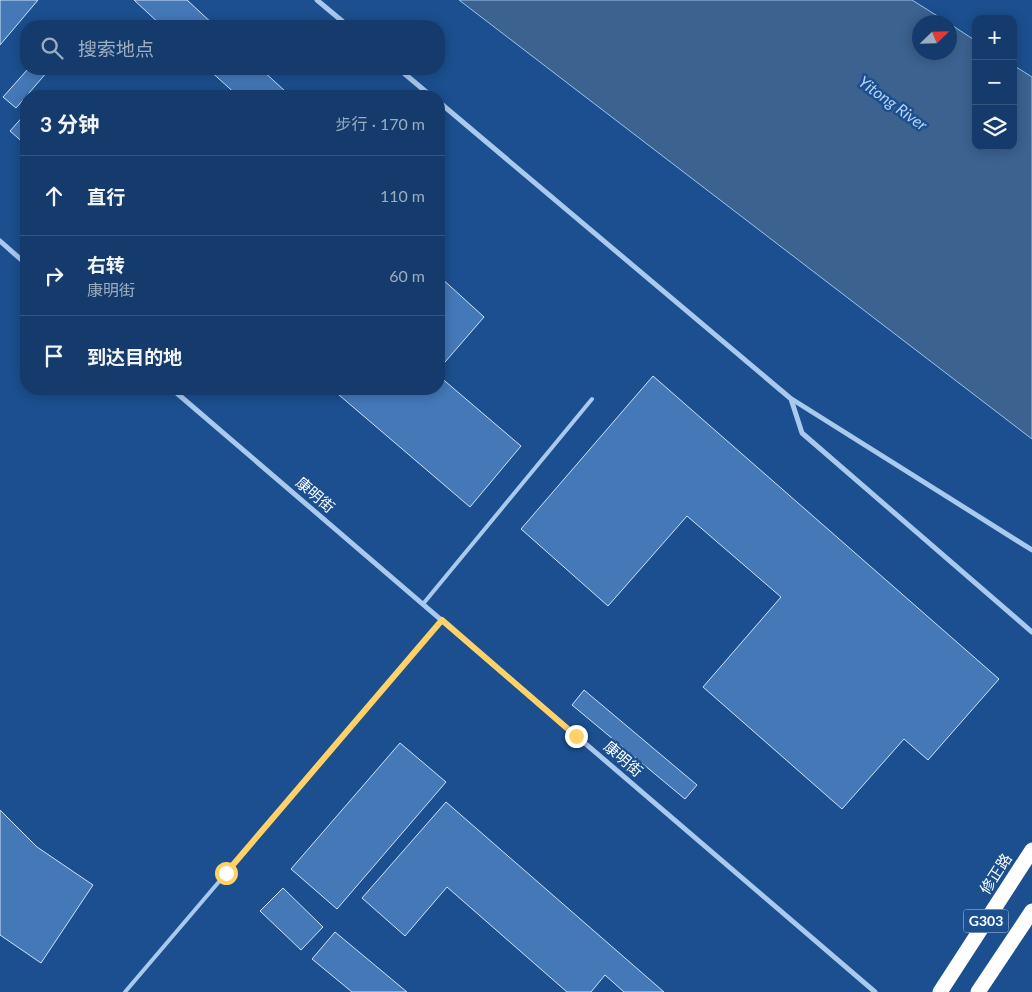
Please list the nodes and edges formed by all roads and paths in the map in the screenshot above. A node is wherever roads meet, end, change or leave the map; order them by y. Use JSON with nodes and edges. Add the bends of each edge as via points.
{"nodes":[{"id":1,"x":317,"y":0,"type":"edge"},
{"id":2,"x":341,"y":20,"type":"edge"},
{"id":3,"x":406,"y":75,"type":"edge"},
{"id":4,"x":424,"y":90,"type":"edge"},
{"id":5,"x":445,"y":107,"type":"edge"},
{"id":6,"x":0,"y":241,"type":"edge"},
{"id":7,"x":20,"y":259,"type":"edge"},
{"id":8,"x":179,"y":395,"type":"edge"},
{"id":9,"x":790,"y":398,"type":"junction"},
{"id":10,"x":592,"y":400,"type":"dead end"},
{"id":11,"x":1032,"y":550,"type":"edge"},
{"id":12,"x":423,"y":604,"type":"junction"},
{"id":13,"x":442,"y":620,"type":"junction"},
{"id":14,"x":1032,"y":632,"type":"edge"},
{"id":15,"x":1032,"y":850,"type":"edge"},
{"id":16,"x":1032,"y":912,"type":"edge"},
{"id":17,"x":125,"y":992,"type":"edge"},
{"id":18,"x":875,"y":992,"type":"edge"},
{"id":19,"x":940,"y":992,"type":"edge"},
{"id":20,"x":978,"y":992,"type":"edge"}],
"edges":[{"from":1,"to":2,"type":"street"},
{"from":3,"to":4,"type":"street"},
{"from":5,"to":9,"type":"street"},
{"from":6,"to":7,"type":"street"},
{"from":8,"to":12,"type":"street","name":"康明街"},
{"from":9,"to":11,"type":"street"},
{"from":9,"to":14,"type":"street","via":[[802,433]]},
{"from":10,"to":12,"type":"lane"},
{"from":12,"to":13,"type":"street","name":"康明街"},
{"from":13,"to":17,"type":"lane"},
{"from":13,"to":18,"type":"street","name":"康明街"},
{"from":15,"to":19,"type":"highway","name":"修正路","number":"G303"},
{"from":16,"to":20,"type":"highway","number":"G303"}]}
